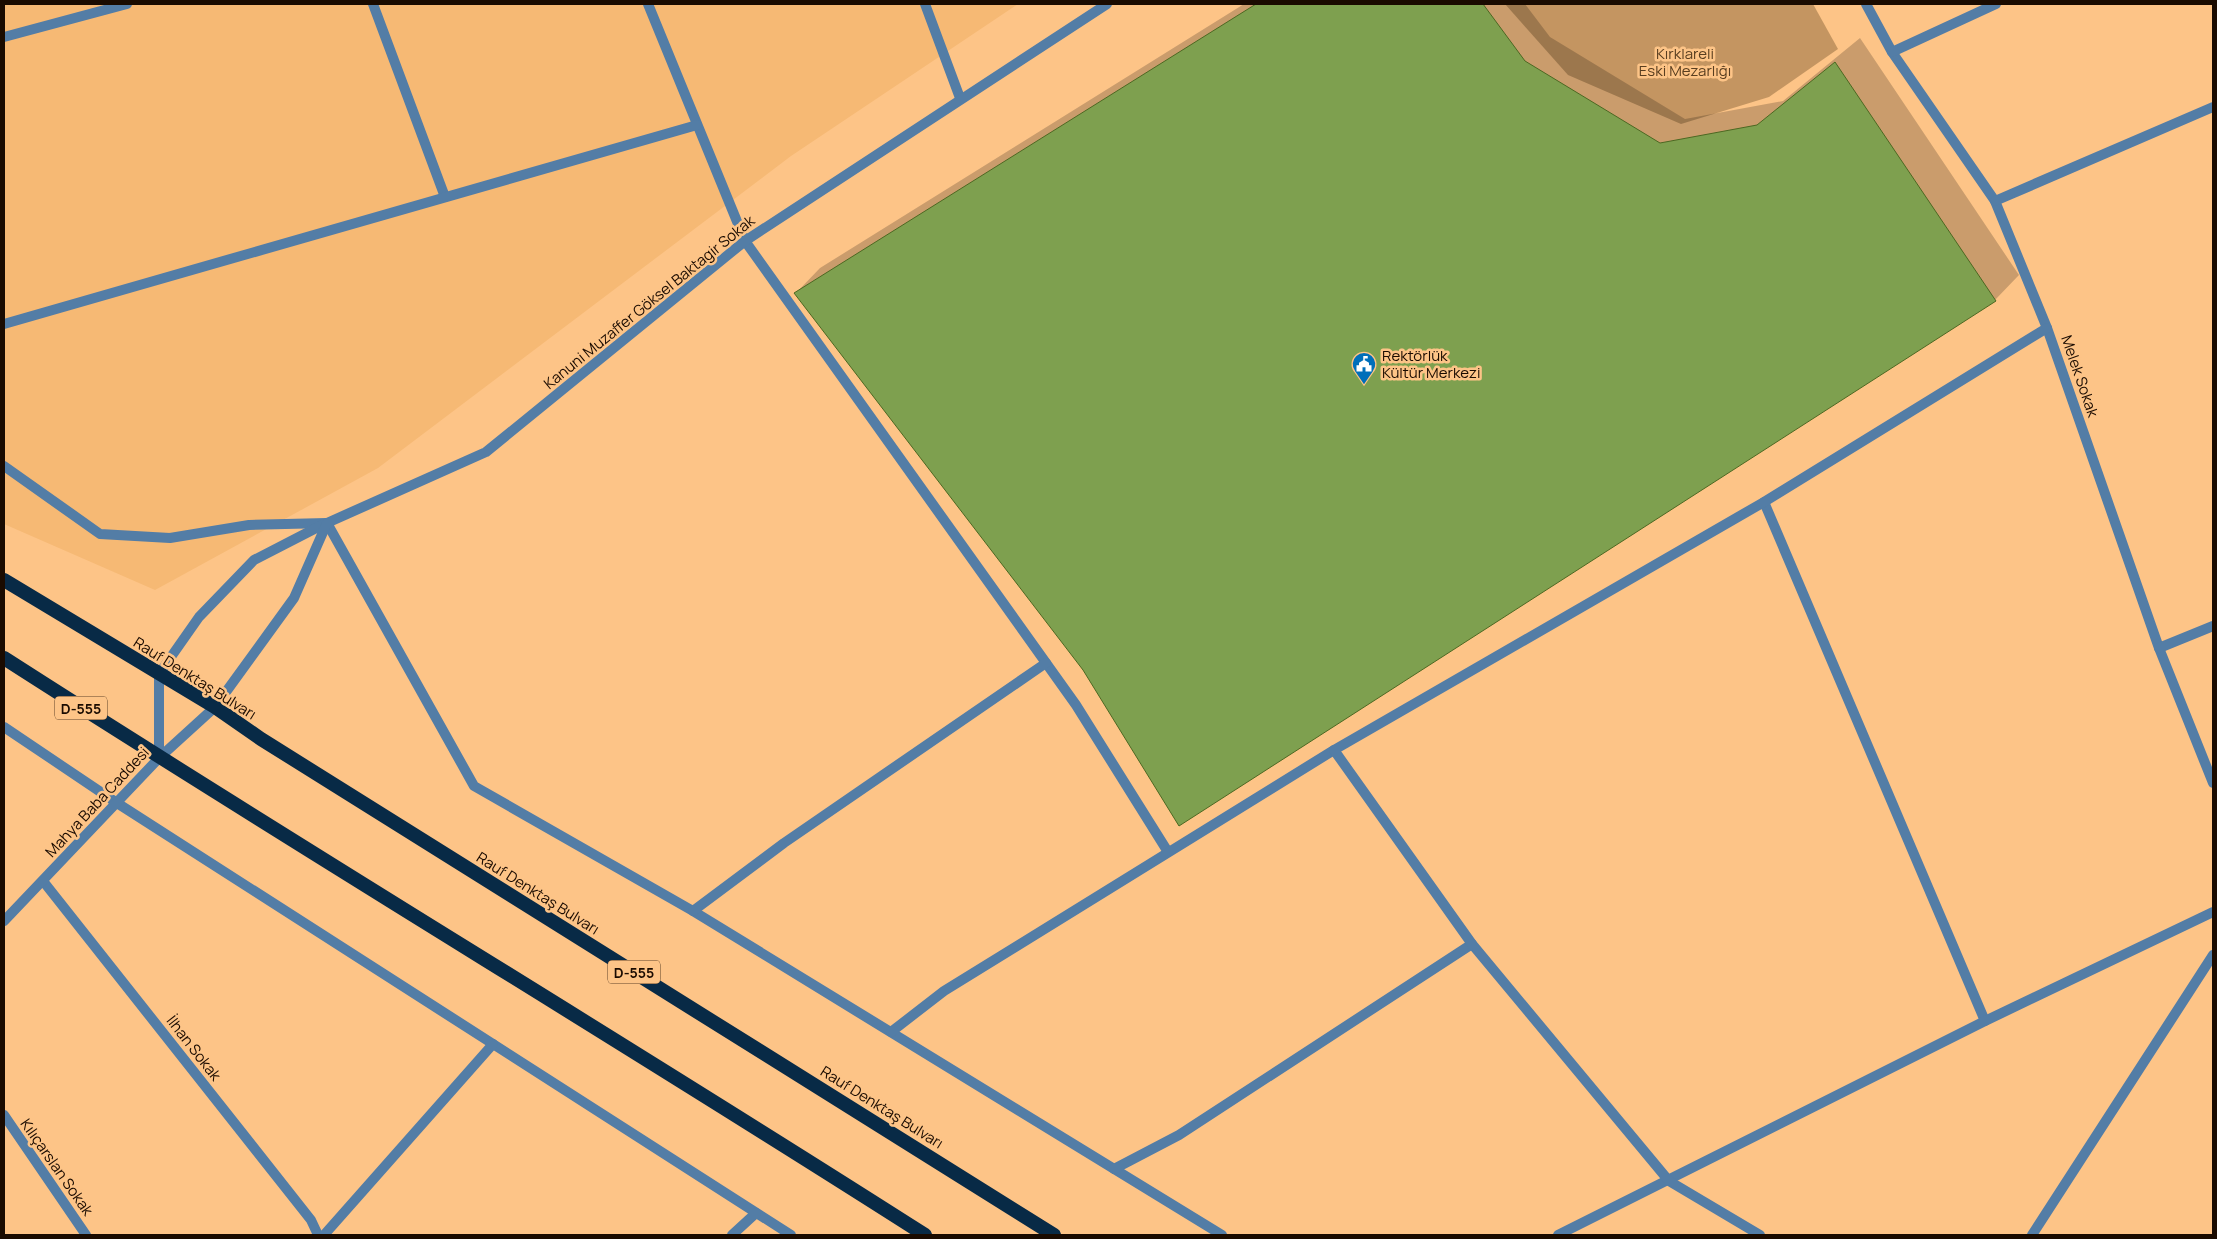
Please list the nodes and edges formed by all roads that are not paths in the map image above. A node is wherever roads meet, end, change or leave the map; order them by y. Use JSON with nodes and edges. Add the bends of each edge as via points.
{"nodes":[{"id":1,"x":127,"y":4,"type":"edge"},
{"id":2,"x":373,"y":4,"type":"edge"},
{"id":3,"x":648,"y":4,"type":"edge"},
{"id":4,"x":925,"y":4,"type":"edge"},
{"id":5,"x":1107,"y":4,"type":"edge"},
{"id":6,"x":1866,"y":4,"type":"edge"},
{"id":7,"x":1996,"y":4,"type":"edge"},
{"id":8,"x":4,"y":38,"type":"edge"},
{"id":9,"x":1892,"y":52,"type":"junction"},
{"id":10,"x":960,"y":98,"type":"junction"},
{"id":11,"x":2212,"y":111,"type":"edge"},
{"id":12,"x":697,"y":125,"type":"junction"},
{"id":13,"x":445,"y":197,"type":"junction"},
{"id":14,"x":1994,"y":201,"type":"junction"},
{"id":15,"x":745,"y":241,"type":"junction"},
{"id":16,"x":4,"y":324,"type":"edge"},
{"id":17,"x":2047,"y":328,"type":"junction"},
{"id":18,"x":4,"y":466,"type":"edge"},
{"id":19,"x":1764,"y":502,"type":"junction"},
{"id":20,"x":327,"y":523,"type":"junction"},
{"id":21,"x":4,"y":580,"type":"edge"},
{"id":22,"x":2213,"y":626,"type":"edge"},
{"id":23,"x":2159,"y":648,"type":"junction"},
{"id":24,"x":4,"y":658,"type":"edge"},
{"id":25,"x":1046,"y":663,"type":"junction"},
{"id":26,"x":159,"y":674,"type":"junction"},
{"id":27,"x":215,"y":707,"type":"junction"},
{"id":28,"x":4,"y":727,"type":"edge"},
{"id":29,"x":1334,"y":750,"type":"junction"},
{"id":30,"x":160,"y":758,"type":"junction"},
{"id":31,"x":2213,"y":783,"type":"edge"},
{"id":32,"x":118,"y":803,"type":"junction"},
{"id":33,"x":1168,"y":852,"type":"junction"},
{"id":34,"x":43,"y":881,"type":"junction"},
{"id":35,"x":694,"y":911,"type":"junction"},
{"id":36,"x":2213,"y":912,"type":"edge"},
{"id":37,"x":4,"y":921,"type":"edge"},
{"id":38,"x":1472,"y":944,"type":"junction"},
{"id":39,"x":2213,"y":955,"type":"edge"},
{"id":40,"x":1985,"y":1021,"type":"junction"},
{"id":41,"x":891,"y":1032,"type":"junction"},
{"id":42,"x":493,"y":1044,"type":"junction"},
{"id":43,"x":4,"y":1115,"type":"edge"},
{"id":44,"x":1114,"y":1169,"type":"junction"},
{"id":45,"x":1669,"y":1181,"type":"junction"},
{"id":46,"x":756,"y":1213,"type":"junction"},
{"id":47,"x":86,"y":1235,"type":"edge"},
{"id":48,"x":318,"y":1235,"type":"edge"},
{"id":49,"x":324,"y":1235,"type":"edge"},
{"id":50,"x":732,"y":1235,"type":"edge"},
{"id":51,"x":791,"y":1235,"type":"edge"},
{"id":52,"x":925,"y":1235,"type":"edge"},
{"id":53,"x":1054,"y":1235,"type":"edge"},
{"id":54,"x":1222,"y":1235,"type":"edge"},
{"id":55,"x":1558,"y":1235,"type":"edge"},
{"id":56,"x":1760,"y":1235,"type":"edge"},
{"id":57,"x":2032,"y":1235,"type":"edge"}],
"edges":[{"from":1,"to":8,"type":"street"},
{"from":2,"to":13,"type":"street"},
{"from":3,"to":12,"type":"street"},
{"from":4,"to":10,"type":"street"},
{"from":5,"to":10,"type":"street","name":"Kanuni Muzaffer Göksel Baktagir Sokak"},
{"from":6,"to":9,"type":"street","name":"Melek Sokak"},
{"from":7,"to":9,"type":"street"},
{"from":9,"to":14,"type":"street","name":"Melek Sokak"},
{"from":10,"to":15,"type":"street","name":"Kanuni Muzaffer Göksel Baktagir Sokak"},
{"from":11,"to":14,"type":"street"},
{"from":12,"to":13,"type":"street"},
{"from":12,"to":15,"type":"street"},
{"from":13,"to":16,"type":"street"},
{"from":14,"to":17,"type":"street","name":"Melek Sokak"},
{"from":15,"to":20,"type":"street","name":"Kanuni Muzaffer Göksel Baktagir Sokak","via":[[486,452]]},
{"from":15,"to":25,"type":"street"},
{"from":17,"to":19,"type":"street"},
{"from":17,"to":23,"type":"street","name":"Melek Sokak"},
{"from":18,"to":20,"type":"street","via":[[100,534],[170,538],[249,525]]},
{"from":19,"to":29,"type":"street"},
{"from":19,"to":40,"type":"street"},
{"from":20,"to":26,"type":"street","name":"Kanuni Muzaffer Göksel Baktagir Sokak","via":[[254,560],[199,617]]},
{"from":20,"to":27,"type":"street","via":[[294,598]]},
{"from":20,"to":35,"type":"street","via":[[474,786]]},
{"from":21,"to":26,"type":"highway","name":"Rauf Denktaş Bulvarı"},
{"from":22,"to":23,"type":"street"},
{"from":23,"to":31,"type":"street","name":"Melek Sokak"},
{"from":24,"to":30,"type":"highway","number":"D-555"},
{"from":25,"to":33,"type":"street"},
{"from":25,"to":35,"type":"street","via":[[784,843]]},
{"from":26,"to":27,"type":"highway","name":"Rauf Denktaş Bulvarı"},
{"from":26,"to":30,"type":"street"},
{"from":27,"to":30,"type":"street","name":"Mahya Baba Caddesi"},
{"from":27,"to":53,"type":"highway","name":"Rauf Denktaş Bulvarı","number":"D-555","via":[[261,739]]},
{"from":28,"to":32,"type":"street"},
{"from":29,"to":33,"type":"street"},
{"from":29,"to":38,"type":"street"},
{"from":30,"to":32,"type":"street","name":"Mahya Baba Caddesi"},
{"from":30,"to":52,"type":"highway","number":"D-555","via":[[714,1100]]},
{"from":32,"to":34,"type":"street","name":"Mahya Baba Caddesi"},
{"from":32,"to":42,"type":"street"},
{"from":33,"to":41,"type":"street","via":[[944,991]]},
{"from":34,"to":37,"type":"street","name":"Mahya Baba Caddesi"},
{"from":34,"to":48,"type":"street","name":"İlhan Sokak","via":[[311,1220]]},
{"from":35,"to":41,"type":"street"},
{"from":36,"to":40,"type":"street"},
{"from":38,"to":44,"type":"street","via":[[1179,1135]]},
{"from":38,"to":45,"type":"street"},
{"from":39,"to":57,"type":"street"},
{"from":40,"to":45,"type":"street"},
{"from":41,"to":44,"type":"street"},
{"from":42,"to":46,"type":"street"},
{"from":42,"to":49,"type":"street"},
{"from":43,"to":47,"type":"street","name":"Kılıçarslan Sokak"},
{"from":44,"to":54,"type":"street"},
{"from":45,"to":55,"type":"street"},
{"from":45,"to":56,"type":"street"},
{"from":46,"to":50,"type":"street"},
{"from":46,"to":51,"type":"street"}]}
